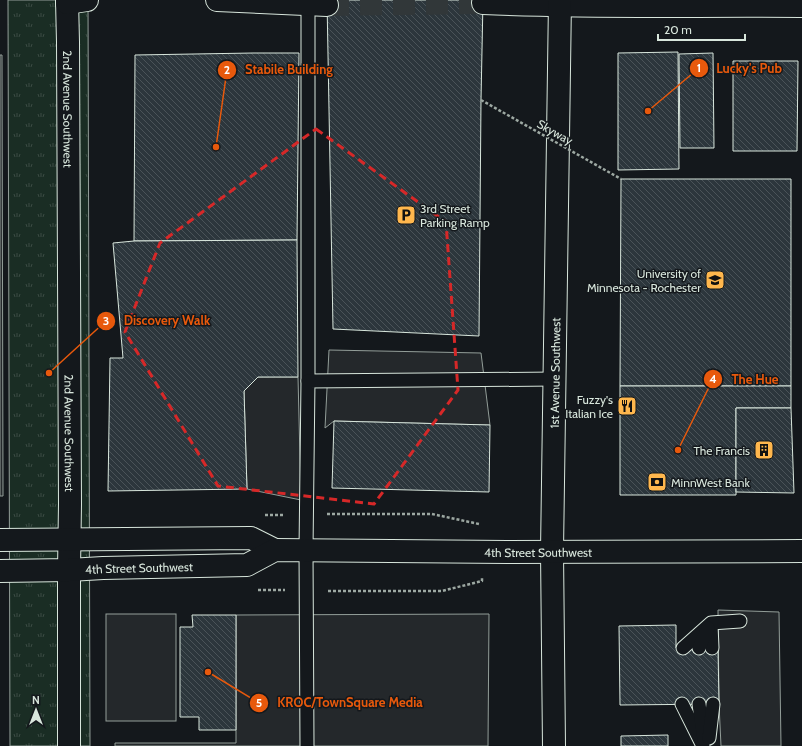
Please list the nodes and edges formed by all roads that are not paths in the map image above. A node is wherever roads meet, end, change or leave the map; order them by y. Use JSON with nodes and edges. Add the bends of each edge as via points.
{"nodes":[{"id":1,"x":216,"y":0,"type":"edge"},
{"id":2,"x":74,"y":1,"type":"edge"},
{"id":3,"x":483,"y":3,"type":"dead end"},
{"id":4,"x":560,"y":3,"type":"edge"},
{"id":5,"x":318,"y":5,"type":"joint"},
{"id":6,"x":801,"y":8,"type":"edge"},
{"id":7,"x":555,"y":379,"type":"junction"},
{"id":8,"x":308,"y":381,"type":"junction"},
{"id":9,"x":0,"y":540,"type":"edge"},
{"id":10,"x":70,"y":540,"type":"junction"},
{"id":11,"x":275,"y":550,"type":"junction"},
{"id":12,"x":306,"y":550,"type":"junction"},
{"id":13,"x":552,"y":551,"type":"junction"},
{"id":14,"x":802,"y":551,"type":"edge"},
{"id":15,"x":69,"y":570,"type":"junction"},
{"id":16,"x":0,"y":571,"type":"edge"},
{"id":17,"x":740,"y":621,"type":"dead end"},
{"id":18,"x":711,"y":623,"type":"junction"},
{"id":19,"x":683,"y":648,"type":"dead end"},
{"id":20,"x":699,"y":648,"type":"dead end"},
{"id":21,"x":712,"y":648,"type":"dead end"},
{"id":22,"x":682,"y":704,"type":"dead end"},
{"id":23,"x":699,"y":704,"type":"dead end"},
{"id":24,"x":713,"y":704,"type":"dead end"},
{"id":25,"x":69,"y":746,"type":"edge"},
{"id":26,"x":307,"y":746,"type":"edge"},
{"id":27,"x":554,"y":746,"type":"edge"},
{"id":28,"x":705,"y":746,"type":"edge"}],
"edges":[{"from":1,"to":5,"type":"street"},
{"from":2,"to":10,"type":"street","name":"2nd Avenue Southwest","via":[[68,42]]},
{"from":3,"to":4,"type":"street"},
{"from":4,"to":6,"type":"street"},
{"from":4,"to":7,"type":"street","name":"1st Avenue Southwest"},
{"from":5,"to":8,"type":"lane"},
{"from":7,"to":8,"type":"lane"},
{"from":7,"to":13,"type":"street","name":"1st Avenue Southwest"},
{"from":8,"to":12,"type":"lane"},
{"from":9,"to":10,"type":"street","name":"4th Street Southwest"},
{"from":10,"to":11,"type":"street","name":"4th Street Southwest","via":[[251,538]]},
{"from":10,"to":15,"type":"street","name":"2nd Avenue Southwest"},
{"from":11,"to":12,"type":"street","name":"4th Street Southwest"},
{"from":11,"to":15,"type":"street","name":"4th Street Southwest","via":[[246,565]]},
{"from":12,"to":13,"type":"street","name":"4th Street Southwest"},
{"from":12,"to":26,"type":"lane"},
{"from":13,"to":14,"type":"street","name":"4th Street Southwest"},
{"from":13,"to":27,"type":"street","name":"1st Avenue Southwest"},
{"from":15,"to":16,"type":"street","name":"4th Street Southwest"},
{"from":15,"to":25,"type":"street","name":"2nd Avenue Southwest"},
{"from":17,"to":18,"type":"lane"},
{"from":18,"to":19,"type":"lane"},
{"from":18,"to":20,"type":"lane"},
{"from":18,"to":21,"type":"lane"},
{"from":22,"to":28,"type":"lane"},
{"from":23,"to":28,"type":"lane"},
{"from":24,"to":28,"type":"lane"}]}
